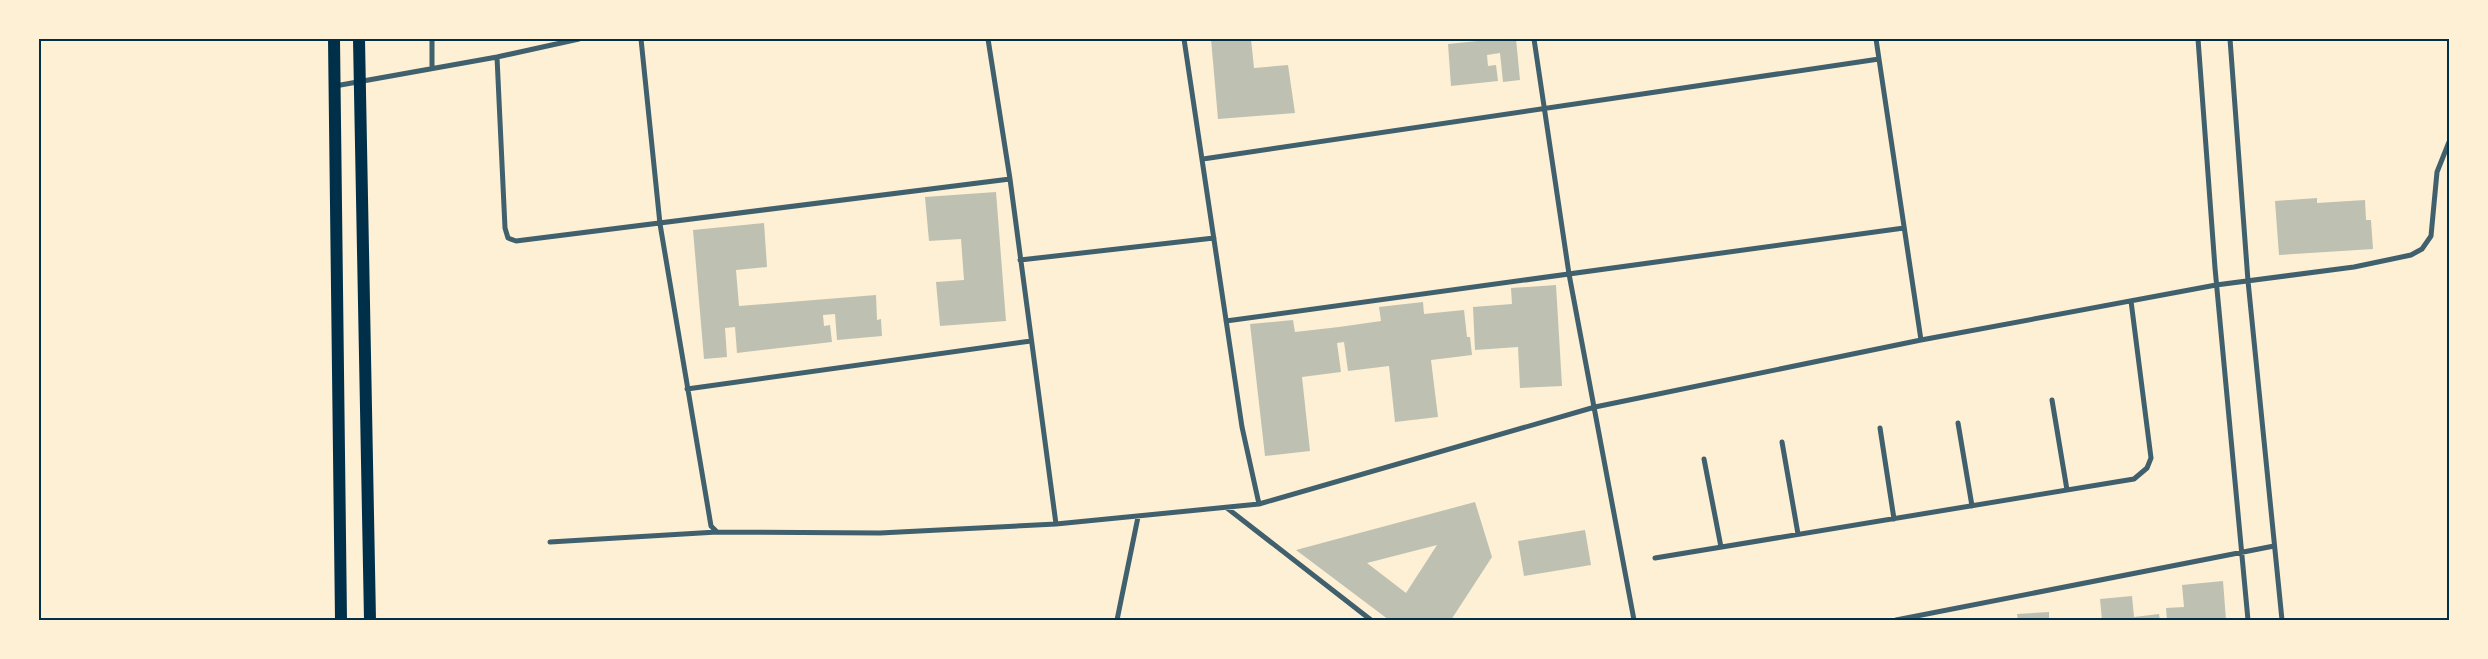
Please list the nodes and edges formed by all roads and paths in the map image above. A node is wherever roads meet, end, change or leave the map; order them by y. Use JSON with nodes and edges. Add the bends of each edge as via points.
{"nodes":[{"id":1,"x":334,"y":39,"type":"edge"},
{"id":2,"x":359,"y":39,"type":"edge"},
{"id":3,"x":432,"y":39,"type":"edge"},
{"id":4,"x":579,"y":39,"type":"edge"},
{"id":5,"x":641,"y":39,"type":"edge"},
{"id":6,"x":988,"y":39,"type":"edge"},
{"id":7,"x":1184,"y":39,"type":"edge"},
{"id":8,"x":1534,"y":39,"type":"edge"},
{"id":9,"x":1876,"y":39,"type":"edge"},
{"id":10,"x":2198,"y":39,"type":"edge"},
{"id":11,"x":2230,"y":39,"type":"edge"},
{"id":12,"x":561,"y":40,"type":"edge"},
{"id":13,"x":497,"y":58,"type":"junction"},
{"id":14,"x":1879,"y":59,"type":"junction"},
{"id":15,"x":432,"y":68,"type":"junction"},
{"id":16,"x":359,"y":83,"type":"junction"},
{"id":17,"x":334,"y":86,"type":"junction"},
{"id":18,"x":1545,"y":109,"type":"junction"},
{"id":19,"x":2449,"y":142,"type":"edge"},
{"id":20,"x":1203,"y":159,"type":"junction"},
{"id":21,"x":1010,"y":179,"type":"junction"},
{"id":22,"x":660,"y":224,"type":"junction"},
{"id":23,"x":1904,"y":228,"type":"junction"},
{"id":24,"x":1214,"y":238,"type":"junction"},
{"id":25,"x":1020,"y":260,"type":"junction"},
{"id":26,"x":1569,"y":274,"type":"junction"},
{"id":27,"x":2248,"y":281,"type":"junction"},
{"id":28,"x":2216,"y":285,"type":"junction"},
{"id":29,"x":2131,"y":301,"type":"junction"},
{"id":30,"x":1226,"y":322,"type":"junction"},
{"id":31,"x":1921,"y":340,"type":"junction"},
{"id":32,"x":1031,"y":341,"type":"junction"},
{"id":33,"x":687,"y":388,"type":"junction"},
{"id":34,"x":2052,"y":400,"type":"dead end"},
{"id":35,"x":1595,"y":407,"type":"junction"},
{"id":36,"x":1958,"y":423,"type":"dead end"},
{"id":37,"x":1880,"y":428,"type":"dead end"},
{"id":38,"x":1782,"y":442,"type":"dead end"},
{"id":39,"x":1704,"y":459,"type":"dead end"},
{"id":40,"x":2067,"y":490,"type":"junction"},
{"id":41,"x":1259,"y":504,"type":"junction"},
{"id":42,"x":1972,"y":506,"type":"junction"},
{"id":43,"x":1227,"y":508,"type":"junction"},
{"id":44,"x":1138,"y":517,"type":"junction"},
{"id":45,"x":1894,"y":519,"type":"junction"},
{"id":46,"x":1056,"y":524,"type":"junction"},
{"id":47,"x":717,"y":532,"type":"junction"},
{"id":48,"x":1798,"y":534,"type":"junction"},
{"id":49,"x":550,"y":542,"type":"dead end"},
{"id":50,"x":2274,"y":546,"type":"junction"},
{"id":51,"x":1721,"y":547,"type":"junction"},
{"id":52,"x":2240,"y":553,"type":"junction"},
{"id":53,"x":1655,"y":558,"type":"dead end"},
{"id":54,"x":341,"y":620,"type":"edge"},
{"id":55,"x":370,"y":620,"type":"edge"},
{"id":56,"x":1117,"y":620,"type":"edge"},
{"id":57,"x":1371,"y":620,"type":"edge"},
{"id":58,"x":1634,"y":620,"type":"edge"},
{"id":59,"x":1896,"y":620,"type":"edge"},
{"id":60,"x":2248,"y":620,"type":"edge"},
{"id":61,"x":2282,"y":620,"type":"edge"}],
"edges":[{"from":1,"to":17,"type":"main road"},
{"from":2,"to":16,"type":"main road"},
{"from":3,"to":15,"type":"street"},
{"from":4,"to":12,"type":"street"},
{"from":5,"to":22,"type":"street"},
{"from":6,"to":21,"type":"street"},
{"from":7,"to":20,"type":"street"},
{"from":8,"to":18,"type":"street"},
{"from":9,"to":14,"type":"street"},
{"from":10,"to":28,"type":"street"},
{"from":11,"to":27,"type":"street"},
{"from":12,"to":13,"type":"street"},
{"from":13,"to":15,"type":"street"},
{"from":13,"to":22,"type":"street","via":[[508,238],[516,241]]},
{"from":14,"to":18,"type":"street"},
{"from":14,"to":23,"type":"street"},
{"from":15,"to":16,"type":"street"},
{"from":16,"to":17,"type":"street"},
{"from":16,"to":55,"type":"main road"},
{"from":17,"to":54,"type":"main road"},
{"from":18,"to":20,"type":"street"},
{"from":18,"to":26,"type":"street"},
{"from":19,"to":27,"type":"street","via":[[2437,172],[2431,236],[2422,249],[2411,255],[2354,267]]},
{"from":20,"to":24,"type":"street"},
{"from":21,"to":22,"type":"street"},
{"from":21,"to":25,"type":"street"},
{"from":22,"to":33,"type":"street"},
{"from":23,"to":26,"type":"street"},
{"from":23,"to":31,"type":"street"},
{"from":24,"to":25,"type":"street"},
{"from":24,"to":30,"type":"street"},
{"from":25,"to":32,"type":"street"},
{"from":26,"to":30,"type":"street"},
{"from":26,"to":35,"type":"street"},
{"from":27,"to":28,"type":"street"},
{"from":27,"to":50,"type":"street"},
{"from":28,"to":29,"type":"street"},
{"from":28,"to":52,"type":"street"},
{"from":29,"to":31,"type":"street"},
{"from":29,"to":40,"type":"street","via":[[2151,458],[2134,479]]},
{"from":30,"to":41,"type":"street","via":[[1242,427]]},
{"from":31,"to":35,"type":"street"},
{"from":32,"to":33,"type":"street"},
{"from":32,"to":46,"type":"street"},
{"from":33,"to":47,"type":"street","via":[[711,526]]},
{"from":34,"to":40,"type":"street"},
{"from":35,"to":41,"type":"street"},
{"from":35,"to":58,"type":"street"},
{"from":36,"to":42,"type":"street"},
{"from":37,"to":45,"type":"street"},
{"from":38,"to":48,"type":"street"},
{"from":39,"to":51,"type":"street"},
{"from":40,"to":42,"type":"street"},
{"from":41,"to":43,"type":"street"},
{"from":42,"to":45,"type":"street"},
{"from":43,"to":44,"type":"street"},
{"from":43,"to":57,"type":"street"},
{"from":44,"to":46,"type":"street"},
{"from":44,"to":56,"type":"street"},
{"from":45,"to":48,"type":"street"},
{"from":46,"to":47,"type":"street","via":[[880,533]]},
{"from":47,"to":49,"type":"street"},
{"from":48,"to":51,"type":"street"},
{"from":50,"to":52,"type":"street"},
{"from":50,"to":61,"type":"street"},
{"from":51,"to":53,"type":"street"},
{"from":52,"to":59,"type":"street"},
{"from":52,"to":60,"type":"street"}]}
